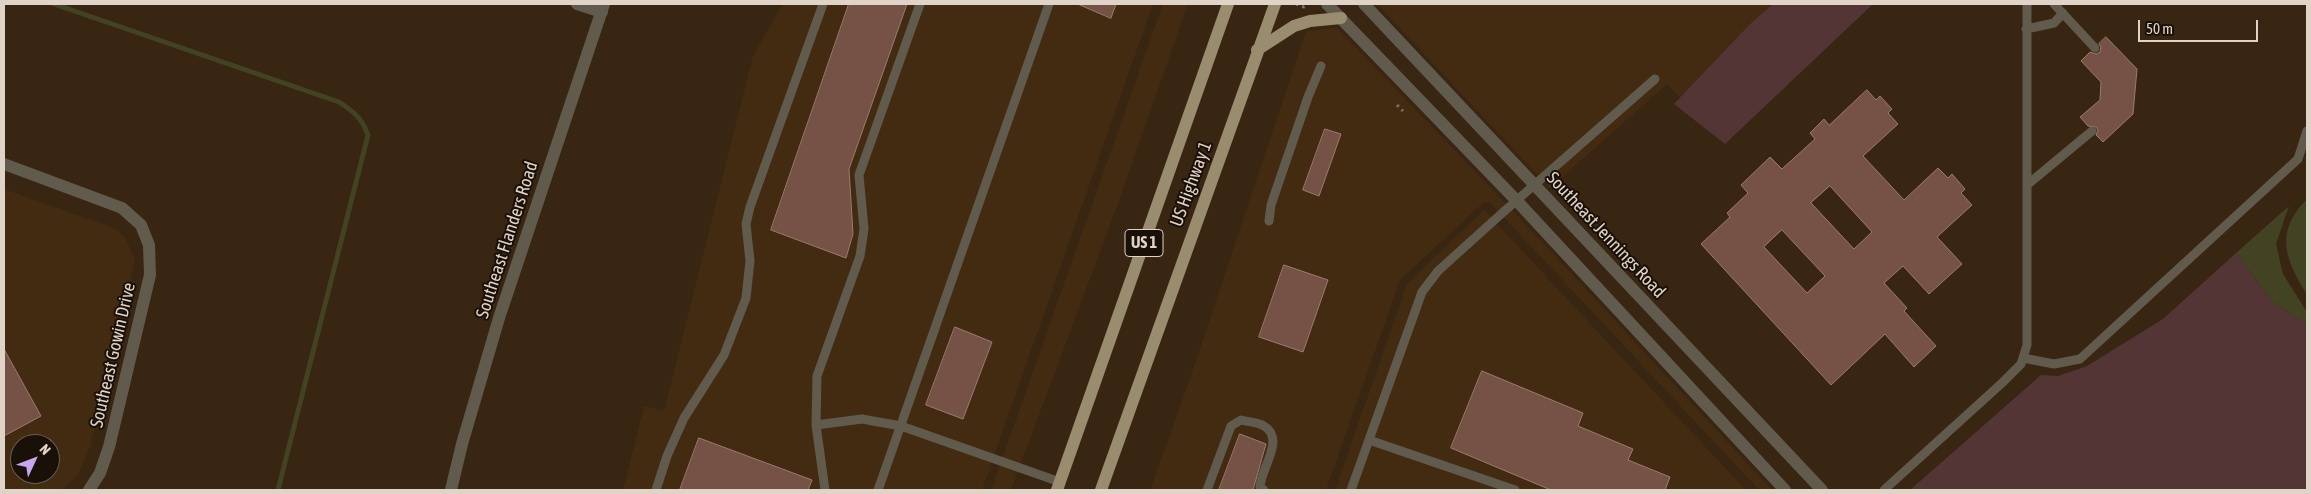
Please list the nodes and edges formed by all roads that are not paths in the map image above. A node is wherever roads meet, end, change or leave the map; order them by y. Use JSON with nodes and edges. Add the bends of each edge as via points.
{"nodes":[{"id":1,"x":577,"y":4,"type":"edge"},
{"id":2,"x":823,"y":4,"type":"edge"},
{"id":3,"x":920,"y":4,"type":"edge"},
{"id":4,"x":1049,"y":4,"type":"edge"},
{"id":5,"x":1228,"y":4,"type":"edge"},
{"id":6,"x":1275,"y":4,"type":"edge"},
{"id":7,"x":1327,"y":4,"type":"edge"},
{"id":8,"x":1364,"y":4,"type":"edge"},
{"id":9,"x":2026,"y":4,"type":"edge"},
{"id":10,"x":2054,"y":4,"type":"edge"},
{"id":11,"x":603,"y":8,"type":"edge"},
{"id":12,"x":2063,"y":13,"type":"junction"},
{"id":13,"x":1341,"y":18,"type":"junction"},
{"id":14,"x":2026,"y":29,"type":"junction"},
{"id":15,"x":2095,"y":48,"type":"dead end"},
{"id":16,"x":1258,"y":50,"type":"junction"},
{"id":17,"x":1321,"y":66,"type":"dead end"},
{"id":18,"x":1656,"y":79,"type":"dead end"},
{"id":19,"x":2092,"y":131,"type":"dead end"},
{"id":20,"x":2307,"y":131,"type":"edge"},
{"id":21,"x":4,"y":164,"type":"edge"},
{"id":22,"x":1534,"y":184,"type":"junction"},
{"id":23,"x":2027,"y":185,"type":"junction"},
{"id":24,"x":1516,"y":200,"type":"junction"},
{"id":25,"x":1269,"y":221,"type":"dead end"},
{"id":26,"x":2023,"y":358,"type":"junction"},
{"id":27,"x":816,"y":425,"type":"junction"},
{"id":28,"x":901,"y":426,"type":"junction"},
{"id":29,"x":1369,"y":440,"type":"junction"},
{"id":30,"x":1058,"y":486,"type":"edge"},
{"id":31,"x":89,"y":490,"type":"edge"},
{"id":32,"x":451,"y":490,"type":"edge"},
{"id":33,"x":656,"y":490,"type":"edge"},
{"id":34,"x":825,"y":490,"type":"edge"},
{"id":35,"x":878,"y":490,"type":"edge"},
{"id":36,"x":1101,"y":490,"type":"edge"},
{"id":37,"x":1207,"y":490,"type":"edge"},
{"id":38,"x":1264,"y":490,"type":"edge"},
{"id":39,"x":1351,"y":490,"type":"edge"},
{"id":40,"x":1515,"y":490,"type":"edge"},
{"id":41,"x":1785,"y":490,"type":"edge"},
{"id":42,"x":1822,"y":490,"type":"edge"},
{"id":43,"x":1884,"y":490,"type":"edge"}],
"edges":[{"from":1,"to":11,"type":"street"},
{"from":2,"to":33,"type":"lane","via":[[750,207],[746,224],[750,262],[746,298],[724,355],[684,418]]},
{"from":3,"to":27,"type":"lane","via":[[859,175],[864,229],[860,256],[817,376]]},
{"from":4,"to":28,"type":"lane"},
{"from":5,"to":30,"type":"main road","name":"US Highway 1","number":"US 1"},
{"from":6,"to":16,"type":"main road","name":"US Highway 1","number":"US 1"},
{"from":7,"to":13,"type":"street"},
{"from":8,"to":22,"type":"street","name":"Southeast Jennings Road"},
{"from":9,"to":14,"type":"lane"},
{"from":10,"to":12,"type":"lane"},
{"from":11,"to":32,"type":"street","name":"Southeast Flanders Road","via":[[499,318]]},
{"from":12,"to":14,"type":"lane","via":[[2054,23]]},
{"from":12,"to":15,"type":"lane"},
{"from":13,"to":16,"type":"main road","via":[[1294,26]]},
{"from":13,"to":24,"type":"street"},
{"from":14,"to":23,"type":"lane"},
{"from":16,"to":36,"type":"main road","name":"US Highway 1","number":"US 1"},
{"from":17,"to":25,"type":"lane","via":[[1274,196]]},
{"from":18,"to":22,"type":"lane"},
{"from":19,"to":23,"type":"lane"},
{"from":20,"to":26,"type":"lane","via":[[2298,159],[2080,359],[2054,364]]},
{"from":21,"to":31,"type":"street","name":"Southeast Gowin Drive","via":[[122,208],[141,225],[149,245],[150,275],[109,447],[100,473]]},
{"from":22,"to":24,"type":"lane"},
{"from":22,"to":42,"type":"street","name":"Southeast Jennings Road"},
{"from":23,"to":26,"type":"lane","via":[[2027,345]]},
{"from":24,"to":29,"type":"lane","via":[[1438,271],[1422,292]]},
{"from":24,"to":41,"type":"street"},
{"from":26,"to":43,"type":"lane","via":[[2002,383]]},
{"from":27,"to":28,"type":"lane","via":[[862,419]]},
{"from":27,"to":34,"type":"lane"},
{"from":28,"to":30,"type":"lane"},
{"from":28,"to":35,"type":"lane"},
{"from":29,"to":39,"type":"lane"},
{"from":29,"to":40,"type":"lane"},
{"from":37,"to":38,"type":"lane","via":[[1231,426],[1241,420],[1264,426],[1271,433],[1274,445],[1260,480],[1260,487]]}]}
